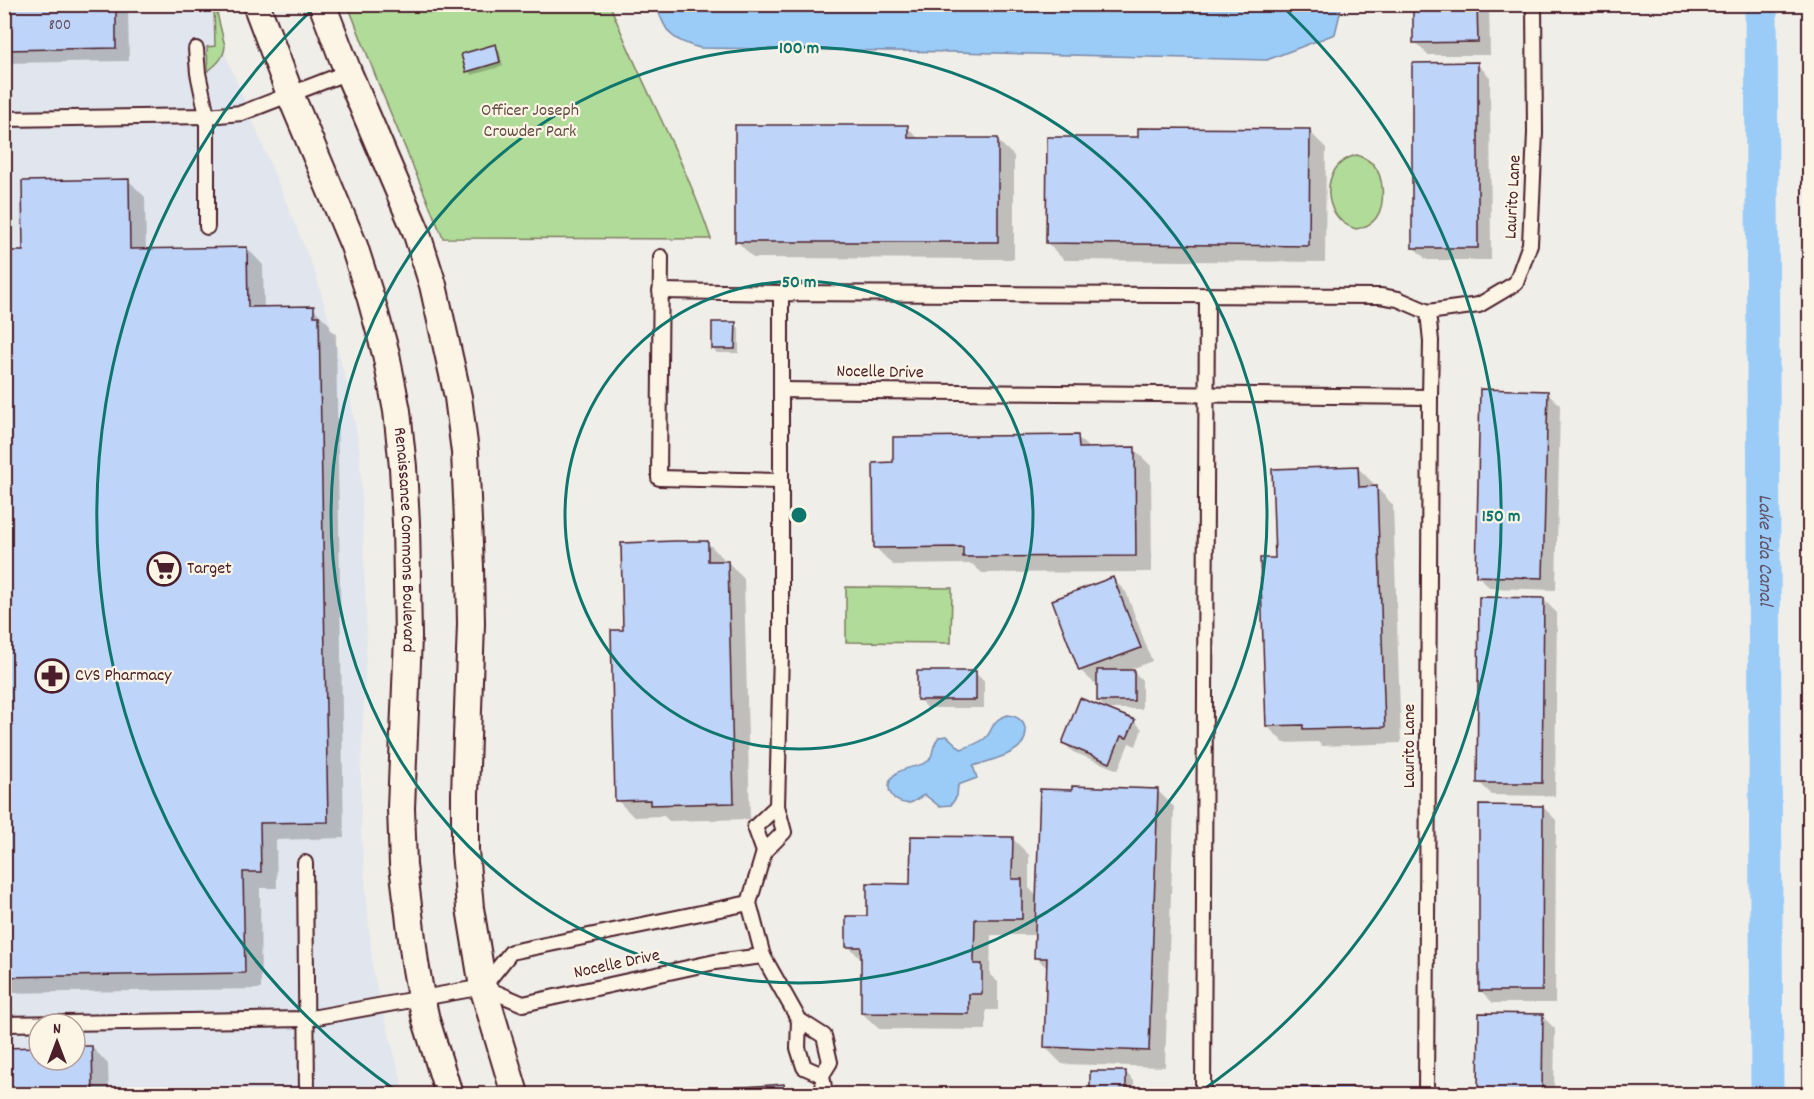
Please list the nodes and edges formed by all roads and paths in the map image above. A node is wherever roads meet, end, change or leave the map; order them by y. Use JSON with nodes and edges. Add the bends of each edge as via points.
{"nodes":[{"id":1,"x":256,"y":4,"type":"edge"},
{"id":2,"x":322,"y":4,"type":"edge"},
{"id":3,"x":1534,"y":4,"type":"edge"},
{"id":4,"x":196,"y":50,"type":"dead end"},
{"id":5,"x":348,"y":72,"type":"junction"},
{"id":6,"x":290,"y":94,"type":"junction"},
{"id":7,"x":207,"y":116,"type":"junction"},
{"id":8,"x":4,"y":119,"type":"edge"},
{"id":9,"x":207,"y":227,"type":"dead end"},
{"id":10,"x":660,"y":257,"type":"dead end"},
{"id":11,"x":660,"y":291,"type":"junction"},
{"id":12,"x":781,"y":293,"type":"junction"},
{"id":13,"x":1207,"y":295,"type":"junction"},
{"id":14,"x":1428,"y":312,"type":"junction"},
{"id":15,"x":781,"y":390,"type":"junction"},
{"id":16,"x":1206,"y":393,"type":"junction"},
{"id":17,"x":1430,"y":397,"type":"junction"},
{"id":18,"x":780,"y":480,"type":"junction"},
{"id":19,"x":777,"y":806,"type":"junction"},
{"id":20,"x":764,"y":852,"type":"junction"},
{"id":21,"x":305,"y":863,"type":"dead end"},
{"id":22,"x":749,"y":903,"type":"junction"},
{"id":23,"x":763,"y":956,"type":"junction"},
{"id":24,"x":483,"y":987,"type":"junction"},
{"id":25,"x":421,"y":997,"type":"junction"},
{"id":26,"x":306,"y":1019,"type":"junction"},
{"id":27,"x":799,"y":1020,"type":"junction"},
{"id":28,"x":4,"y":1024,"type":"edge"},
{"id":29,"x":822,"y":1075,"type":"junction"},
{"id":30,"x":307,"y":1095,"type":"edge"},
{"id":31,"x":449,"y":1095,"type":"edge"},
{"id":32,"x":514,"y":1095,"type":"edge"},
{"id":33,"x":825,"y":1095,"type":"edge"},
{"id":34,"x":1203,"y":1095,"type":"edge"},
{"id":35,"x":1426,"y":1095,"type":"edge"}],
"edges":[{"from":1,"to":6,"type":"street","name":"Renaissance Commons Boulevard"},
{"from":2,"to":5,"type":"street"},
{"from":3,"to":14,"type":"lane","name":"Laurito Lane","via":[[1535,134],[1530,244],[1516,283],[1479,305]]},
{"from":4,"to":7,"type":"lane"},
{"from":5,"to":6,"type":"lane"},
{"from":5,"to":24,"type":"street","via":[[416,231],[433,285],[458,397],[469,510],[470,681],[465,851]]},
{"from":6,"to":7,"type":"lane","via":[[242,113]]},
{"from":6,"to":25,"type":"street","name":"Renaissance Commons Boulevard","via":[[354,246],[377,321],[397,411],[405,501],[408,637],[401,808],[408,908]]},
{"from":7,"to":8,"type":"lane"},
{"from":7,"to":9,"type":"lane"},
{"from":10,"to":11,"type":"lane"},
{"from":11,"to":12,"type":"lane"},
{"from":11,"to":18,"type":"lane","via":[[659,478]]},
{"from":12,"to":13,"type":"lane"},
{"from":12,"to":15,"type":"lane"},
{"from":13,"to":14,"type":"lane","via":[[1380,296]]},
{"from":13,"to":16,"type":"lane"},
{"from":14,"to":17,"type":"lane","name":"Laurito Lane"},
{"from":15,"to":16,"type":"lane","name":"Nocelle Drive"},
{"from":15,"to":18,"type":"lane"},
{"from":16,"to":17,"type":"lane","name":"Nocelle Drive"},
{"from":16,"to":34,"type":"lane"},
{"from":17,"to":35,"type":"lane","name":"Laurito Lane"},
{"from":18,"to":19,"type":"lane"},
{"from":19,"to":20,"type":"lane","via":[[784,832]]},
{"from":19,"to":20,"type":"lane","via":[[755,827]]},
{"from":20,"to":22,"type":"lane"},
{"from":21,"to":26,"type":"lane"},
{"from":22,"to":23,"type":"lane"},
{"from":22,"to":24,"type":"lane","name":"Nocelle Drive","via":[[516,950]]},
{"from":23,"to":24,"type":"lane","name":"Nocelle Drive","via":[[715,962],[523,1004]]},
{"from":23,"to":27,"type":"lane"},
{"from":24,"to":25,"type":"lane"},
{"from":24,"to":32,"type":"street"},
{"from":25,"to":26,"type":"lane"},
{"from":25,"to":31,"type":"street","name":"Renaissance Commons Boulevard"},
{"from":26,"to":28,"type":"lane"},
{"from":26,"to":30,"type":"lane"},
{"from":27,"to":29,"type":"lane","via":[[798,1048],[804,1067]]},
{"from":27,"to":29,"type":"lane","via":[[824,1036],[830,1062]]},
{"from":29,"to":33,"type":"lane"}]}
